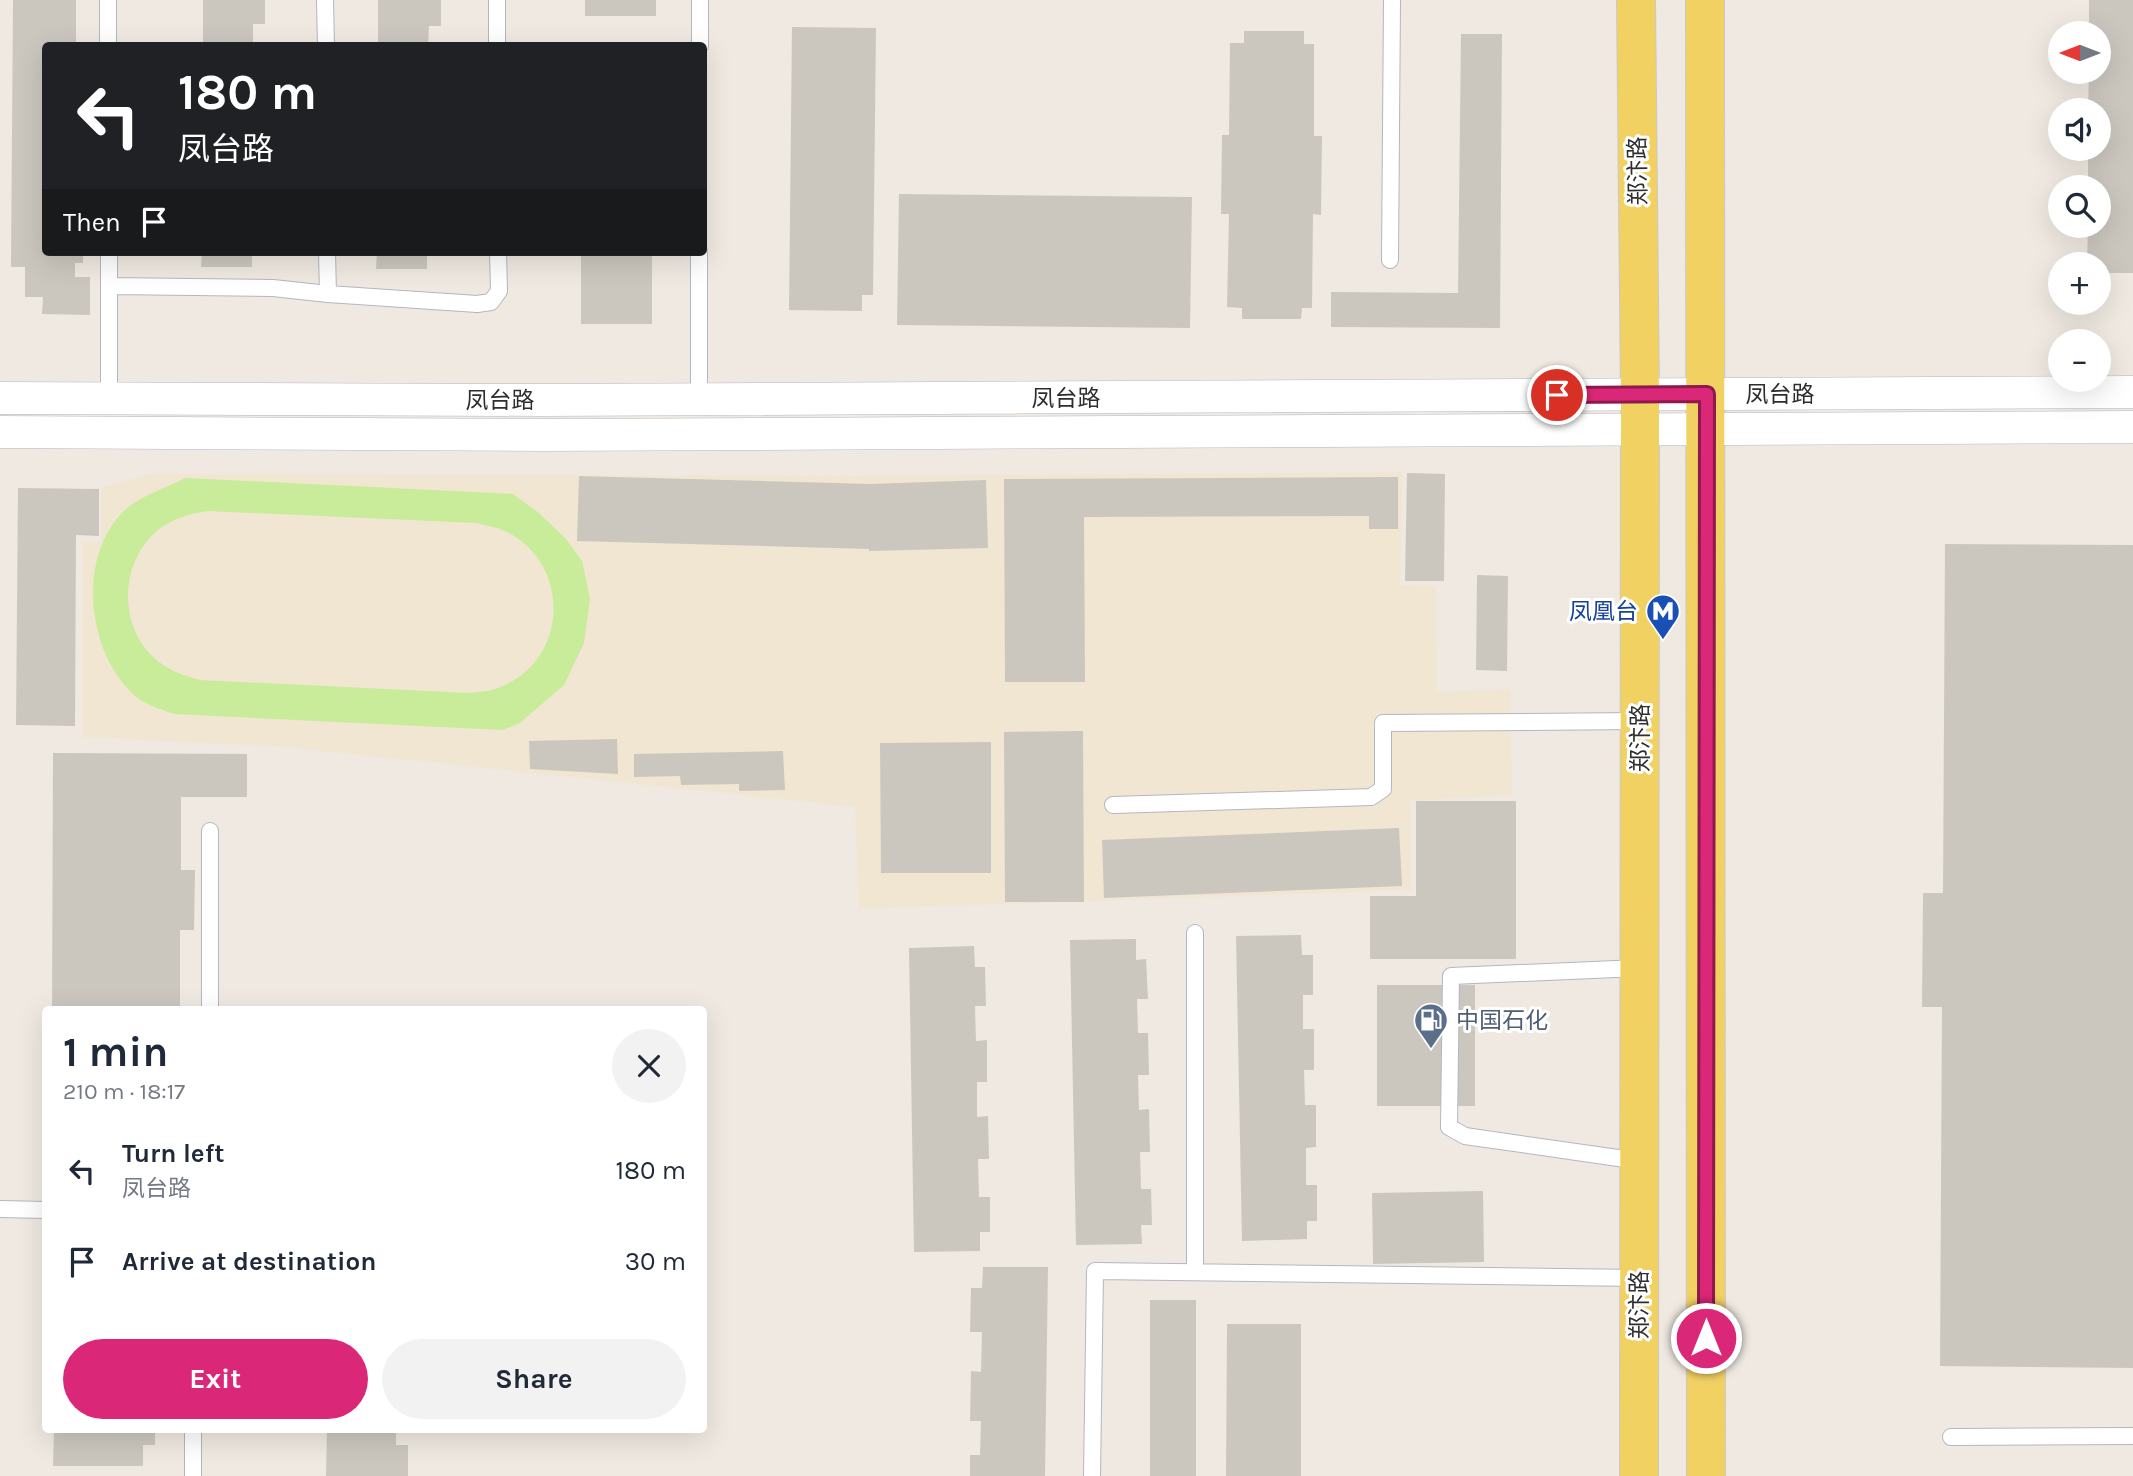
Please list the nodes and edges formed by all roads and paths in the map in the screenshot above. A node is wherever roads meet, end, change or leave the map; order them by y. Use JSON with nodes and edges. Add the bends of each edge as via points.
{"nodes":[{"id":1,"x":108,"y":0,"type":"edge"},
{"id":2,"x":326,"y":0,"type":"edge"},
{"id":3,"x":497,"y":0,"type":"edge"},
{"id":4,"x":700,"y":0,"type":"edge"},
{"id":5,"x":1392,"y":0,"type":"edge"},
{"id":6,"x":1636,"y":0,"type":"edge"},
{"id":7,"x":1705,"y":0,"type":"edge"},
{"id":8,"x":108,"y":42,"type":"edge"},
{"id":9,"x":326,"y":42,"type":"edge"},
{"id":10,"x":497,"y":42,"type":"edge"},
{"id":11,"x":700,"y":42,"type":"edge"},
{"id":12,"x":109,"y":256,"type":"edge"},
{"id":13,"x":327,"y":256,"type":"edge"},
{"id":14,"x":498,"y":256,"type":"edge"},
{"id":15,"x":699,"y":256,"type":"edge"},
{"id":16,"x":1390,"y":260,"type":"dead end"},
{"id":17,"x":109,"y":286,"type":"junction"},
{"id":18,"x":328,"y":294,"type":"junction"},
{"id":19,"x":2133,"y":392,"type":"edge"},
{"id":20,"x":0,"y":398,"type":"edge"},
{"id":21,"x":109,"y":398,"type":"junction"},
{"id":22,"x":699,"y":399,"type":"junction"},
{"id":23,"x":1707,"y":411,"type":"junction"},
{"id":24,"x":1640,"y":412,"type":"junction"},
{"id":25,"x":2133,"y":427,"type":"edge"},
{"id":26,"x":0,"y":432,"type":"edge"},
{"id":27,"x":1640,"y":721,"type":"junction"},
{"id":28,"x":1113,"y":805,"type":"dead end"},
{"id":29,"x":210,"y":831,"type":"dead end"},
{"id":30,"x":1195,"y":933,"type":"dead end"},
{"id":31,"x":1640,"y":968,"type":"junction"},
{"id":32,"x":210,"y":1006,"type":"edge"},
{"id":33,"x":1639,"y":1161,"type":"junction"},
{"id":34,"x":0,"y":1209,"type":"edge"},
{"id":35,"x":42,"y":1210,"type":"edge"},
{"id":36,"x":1195,"y":1272,"type":"junction"},
{"id":37,"x":1639,"y":1278,"type":"junction"},
{"id":38,"x":193,"y":1433,"type":"edge"},
{"id":39,"x":2133,"y":1436,"type":"edge"},
{"id":40,"x":1951,"y":1437,"type":"dead end"},
{"id":41,"x":193,"y":1476,"type":"edge"},
{"id":42,"x":1092,"y":1476,"type":"edge"},
{"id":43,"x":1639,"y":1476,"type":"edge"},
{"id":44,"x":1706,"y":1476,"type":"edge"}],
"edges":[{"from":1,"to":8,"type":"lane"},
{"from":2,"to":9,"type":"lane"},
{"from":3,"to":10,"type":"lane"},
{"from":4,"to":11,"type":"lane"},
{"from":5,"to":16,"type":"lane"},
{"from":6,"to":24,"type":"main road","name":"郑汴路"},
{"from":7,"to":23,"type":"main road"},
{"from":12,"to":17,"type":"lane"},
{"from":13,"to":18,"type":"lane"},
{"from":14,"to":18,"type":"lane","via":[[499,291],[491,302]]},
{"from":15,"to":22,"type":"lane"},
{"from":17,"to":18,"type":"lane","via":[[273,288]]},
{"from":17,"to":21,"type":"lane"},
{"from":19,"to":23,"type":"street","name":"凤台路"},
{"from":20,"to":21,"type":"street","name":"凤台路"},
{"from":21,"to":22,"type":"street","name":"凤台路"},
{"from":22,"to":24,"type":"street","name":"凤台路"},
{"from":23,"to":24,"type":"street","name":"凤台路"},
{"from":23,"to":25,"type":"street","name":"凤台路"},
{"from":23,"to":44,"type":"main road"},
{"from":24,"to":26,"type":"street","name":"凤台路","via":[[569,435]]},
{"from":24,"to":27,"type":"main road","name":"郑汴路"},
{"from":27,"to":28,"type":"lane","via":[[1383,723],[1383,789],[1371,797]]},
{"from":27,"to":31,"type":"main road","name":"郑汴路"},
{"from":29,"to":32,"type":"lane"},
{"from":30,"to":36,"type":"lane"},
{"from":31,"to":33,"type":"main road","name":"郑汴路"},
{"from":31,"to":33,"type":"lane","via":[[1451,976],[1449,1128],[1465,1136]]},
{"from":33,"to":37,"type":"main road","name":"郑汴路"},
{"from":34,"to":35,"type":"lane"},
{"from":36,"to":37,"type":"lane"},
{"from":36,"to":42,"type":"lane","via":[[1095,1271]]},
{"from":37,"to":43,"type":"main road","name":"郑汴路"},
{"from":38,"to":41,"type":"lane"},
{"from":39,"to":40,"type":"lane"}]}
